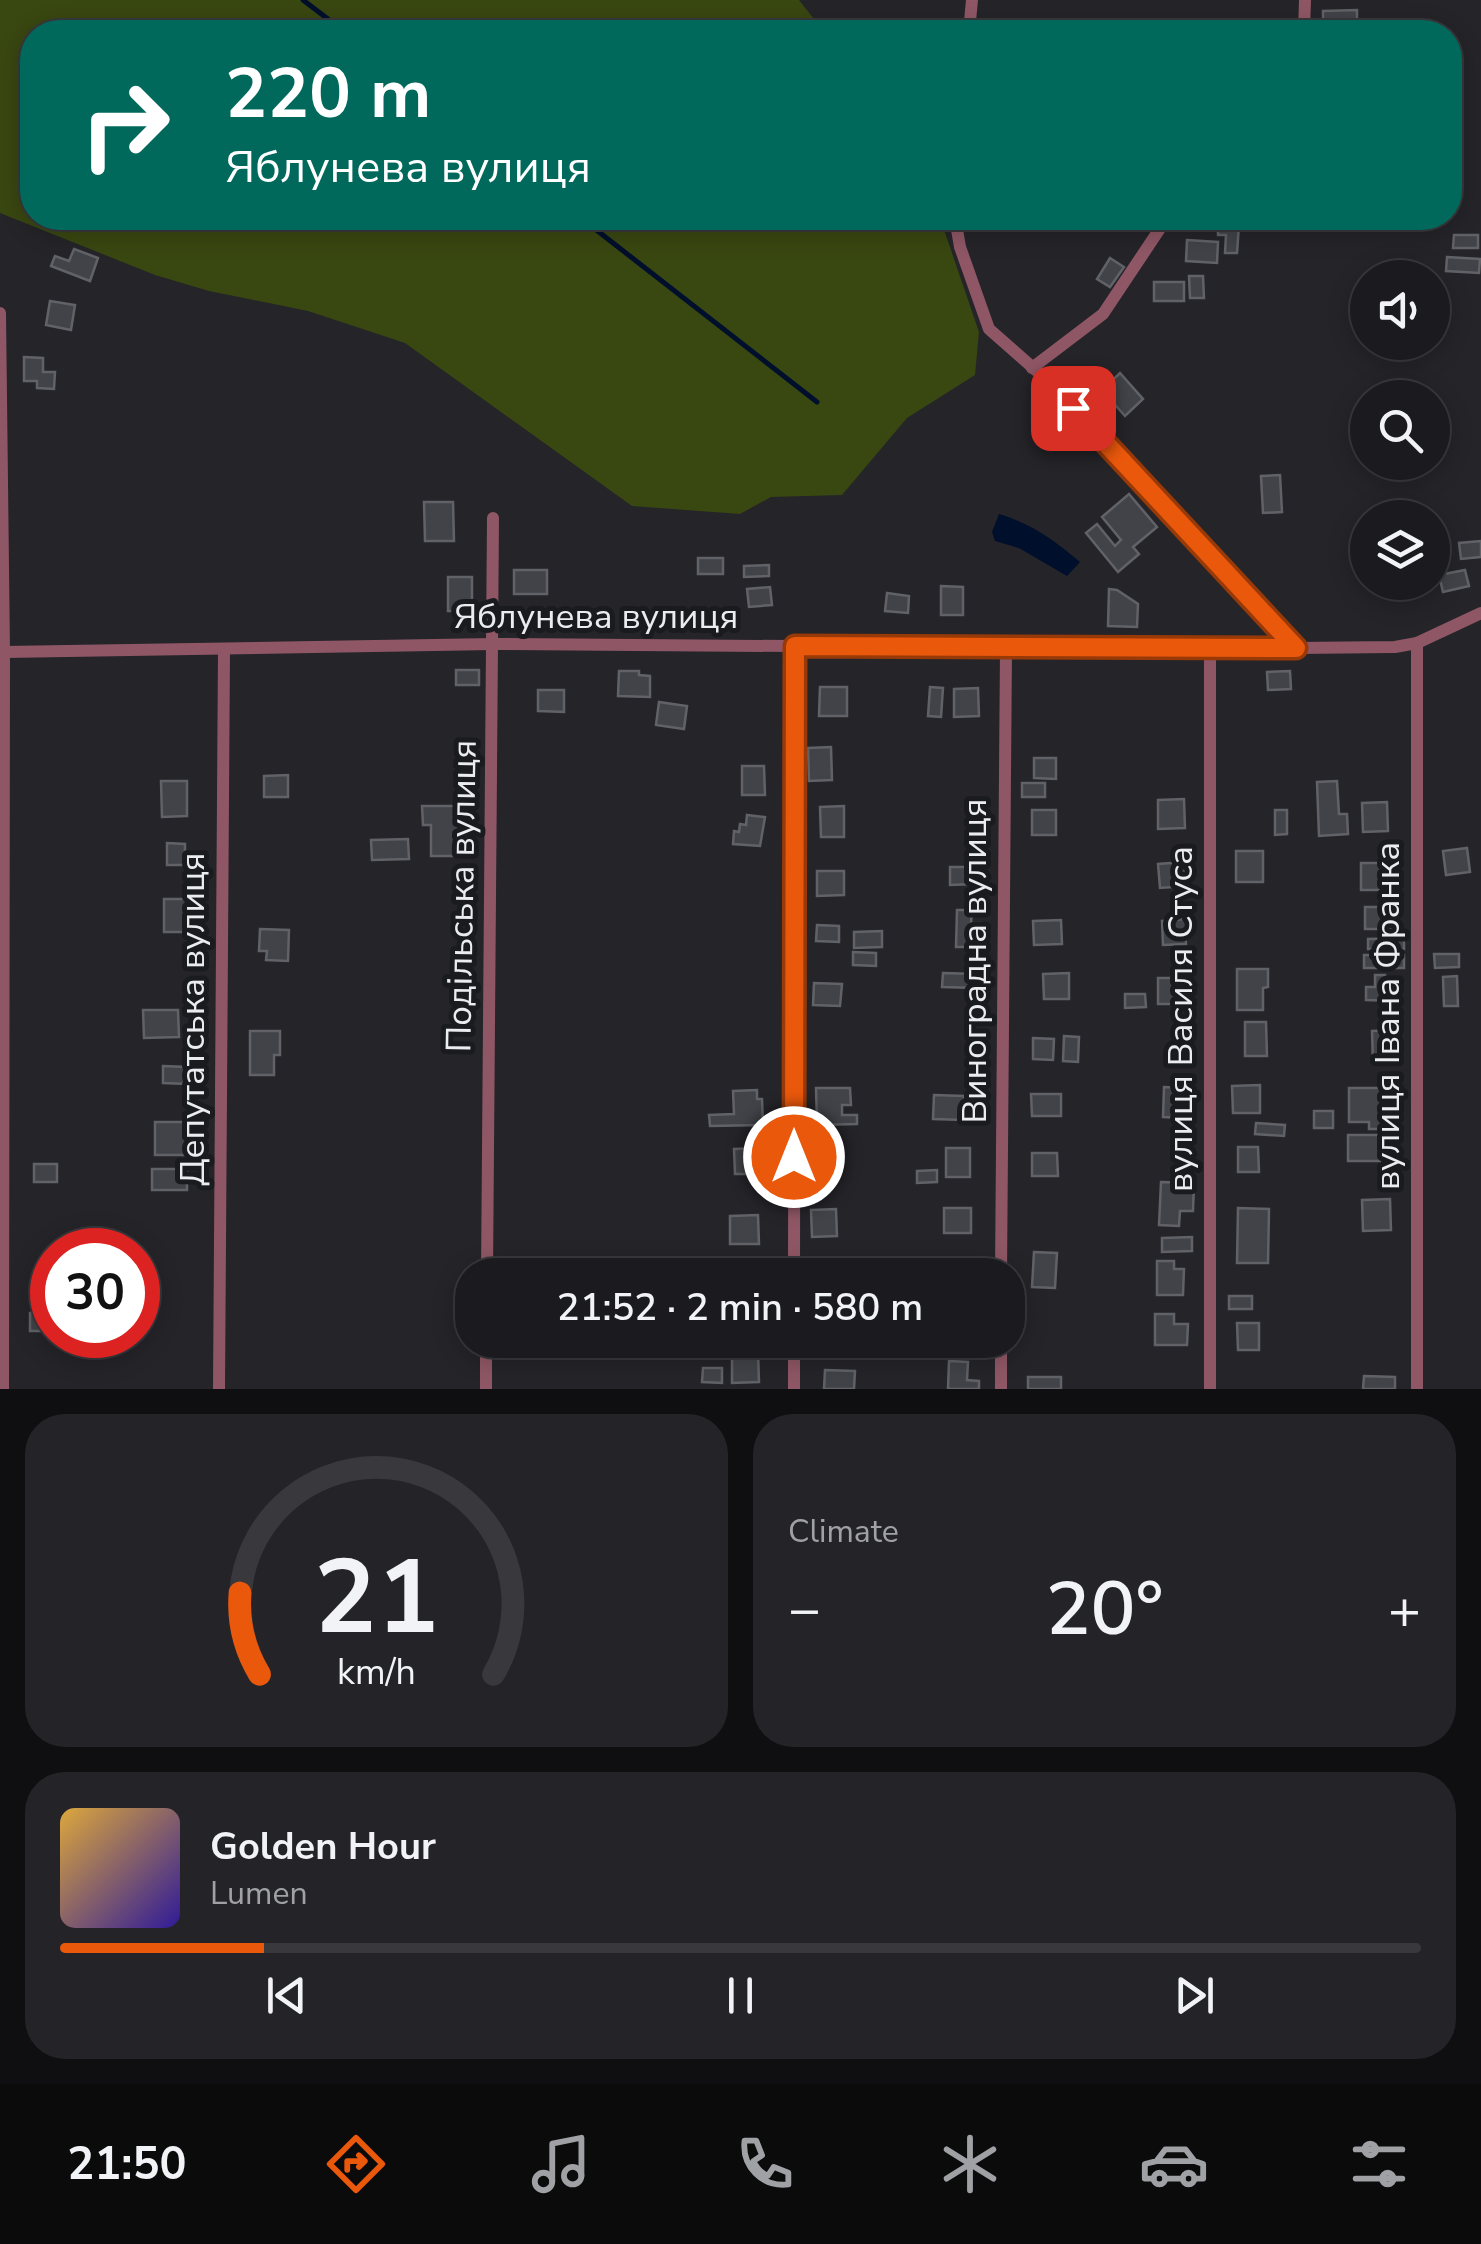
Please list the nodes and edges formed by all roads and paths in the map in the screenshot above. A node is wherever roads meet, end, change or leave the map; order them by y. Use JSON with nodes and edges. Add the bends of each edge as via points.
{"nodes":[{"id":1,"x":957,"y":230,"type":"edge"},
{"id":2,"x":1159,"y":230,"type":"edge"},
{"id":3,"x":0,"y":313,"type":"edge"},
{"id":4,"x":1032,"y":368,"type":"junction"},
{"id":5,"x":493,"y":518,"type":"dead end"},
{"id":6,"x":1481,"y":613,"type":"edge"},
{"id":7,"x":494,"y":644,"type":"junction"},
{"id":8,"x":1417,"y":644,"type":"junction"},
{"id":9,"x":795,"y":646,"type":"junction"},
{"id":10,"x":1006,"y":648,"type":"junction"},
{"id":11,"x":1296,"y":648,"type":"junction"},
{"id":12,"x":1210,"y":649,"type":"junction"},
{"id":13,"x":224,"y":650,"type":"junction"},
{"id":14,"x":4,"y":652,"type":"junction"},
{"id":15,"x":487,"y":1258,"type":"edge"},
{"id":16,"x":794,"y":1258,"type":"edge"},
{"id":17,"x":1002,"y":1258,"type":"edge"},
{"id":18,"x":486,"y":1358,"type":"edge"},
{"id":19,"x":794,"y":1358,"type":"edge"},
{"id":20,"x":1001,"y":1358,"type":"edge"},
{"id":21,"x":3,"y":1389,"type":"edge"},
{"id":22,"x":219,"y":1389,"type":"edge"},
{"id":23,"x":486,"y":1389,"type":"edge"},
{"id":24,"x":794,"y":1389,"type":"edge"},
{"id":25,"x":1001,"y":1389,"type":"edge"},
{"id":26,"x":1210,"y":1389,"type":"edge"},
{"id":27,"x":1417,"y":1389,"type":"edge"}],
"edges":[{"from":1,"to":4,"type":"street","via":[[989,328]]},
{"from":2,"to":4,"type":"street","via":[[1104,314]]},
{"from":3,"to":14,"type":"street"},
{"from":4,"to":11,"type":"street"},
{"from":5,"to":7,"type":"street","name":"Подільська вулиця"},
{"from":6,"to":8,"type":"street","name":"Яблунева вулиця"},
{"from":7,"to":9,"type":"street","name":"Яблунева вулиця"},
{"from":7,"to":13,"type":"street","name":"Яблунева вулиця"},
{"from":7,"to":15,"type":"street","name":"Подільська вулиця"},
{"from":8,"to":11,"type":"street","name":"Яблунева вулиця"},
{"from":8,"to":27,"type":"street","name":"вулиця Івана Франка"},
{"from":9,"to":10,"type":"street","name":"Яблунева вулиця"},
{"from":9,"to":16,"type":"street"},
{"from":10,"to":12,"type":"street","name":"Яблунева вулиця"},
{"from":10,"to":17,"type":"street","name":"Виноградна вулиця"},
{"from":11,"to":12,"type":"street","name":"Яблунева вулиця"},
{"from":12,"to":26,"type":"street","name":"вулиця Василя Стуса"},
{"from":13,"to":14,"type":"street","name":"Яблунева вулиця"},
{"from":13,"to":22,"type":"street","name":"Депутатська вулиця"},
{"from":14,"to":21,"type":"street"},
{"from":18,"to":23,"type":"street"},
{"from":19,"to":24,"type":"street"},
{"from":20,"to":25,"type":"street"}]}
